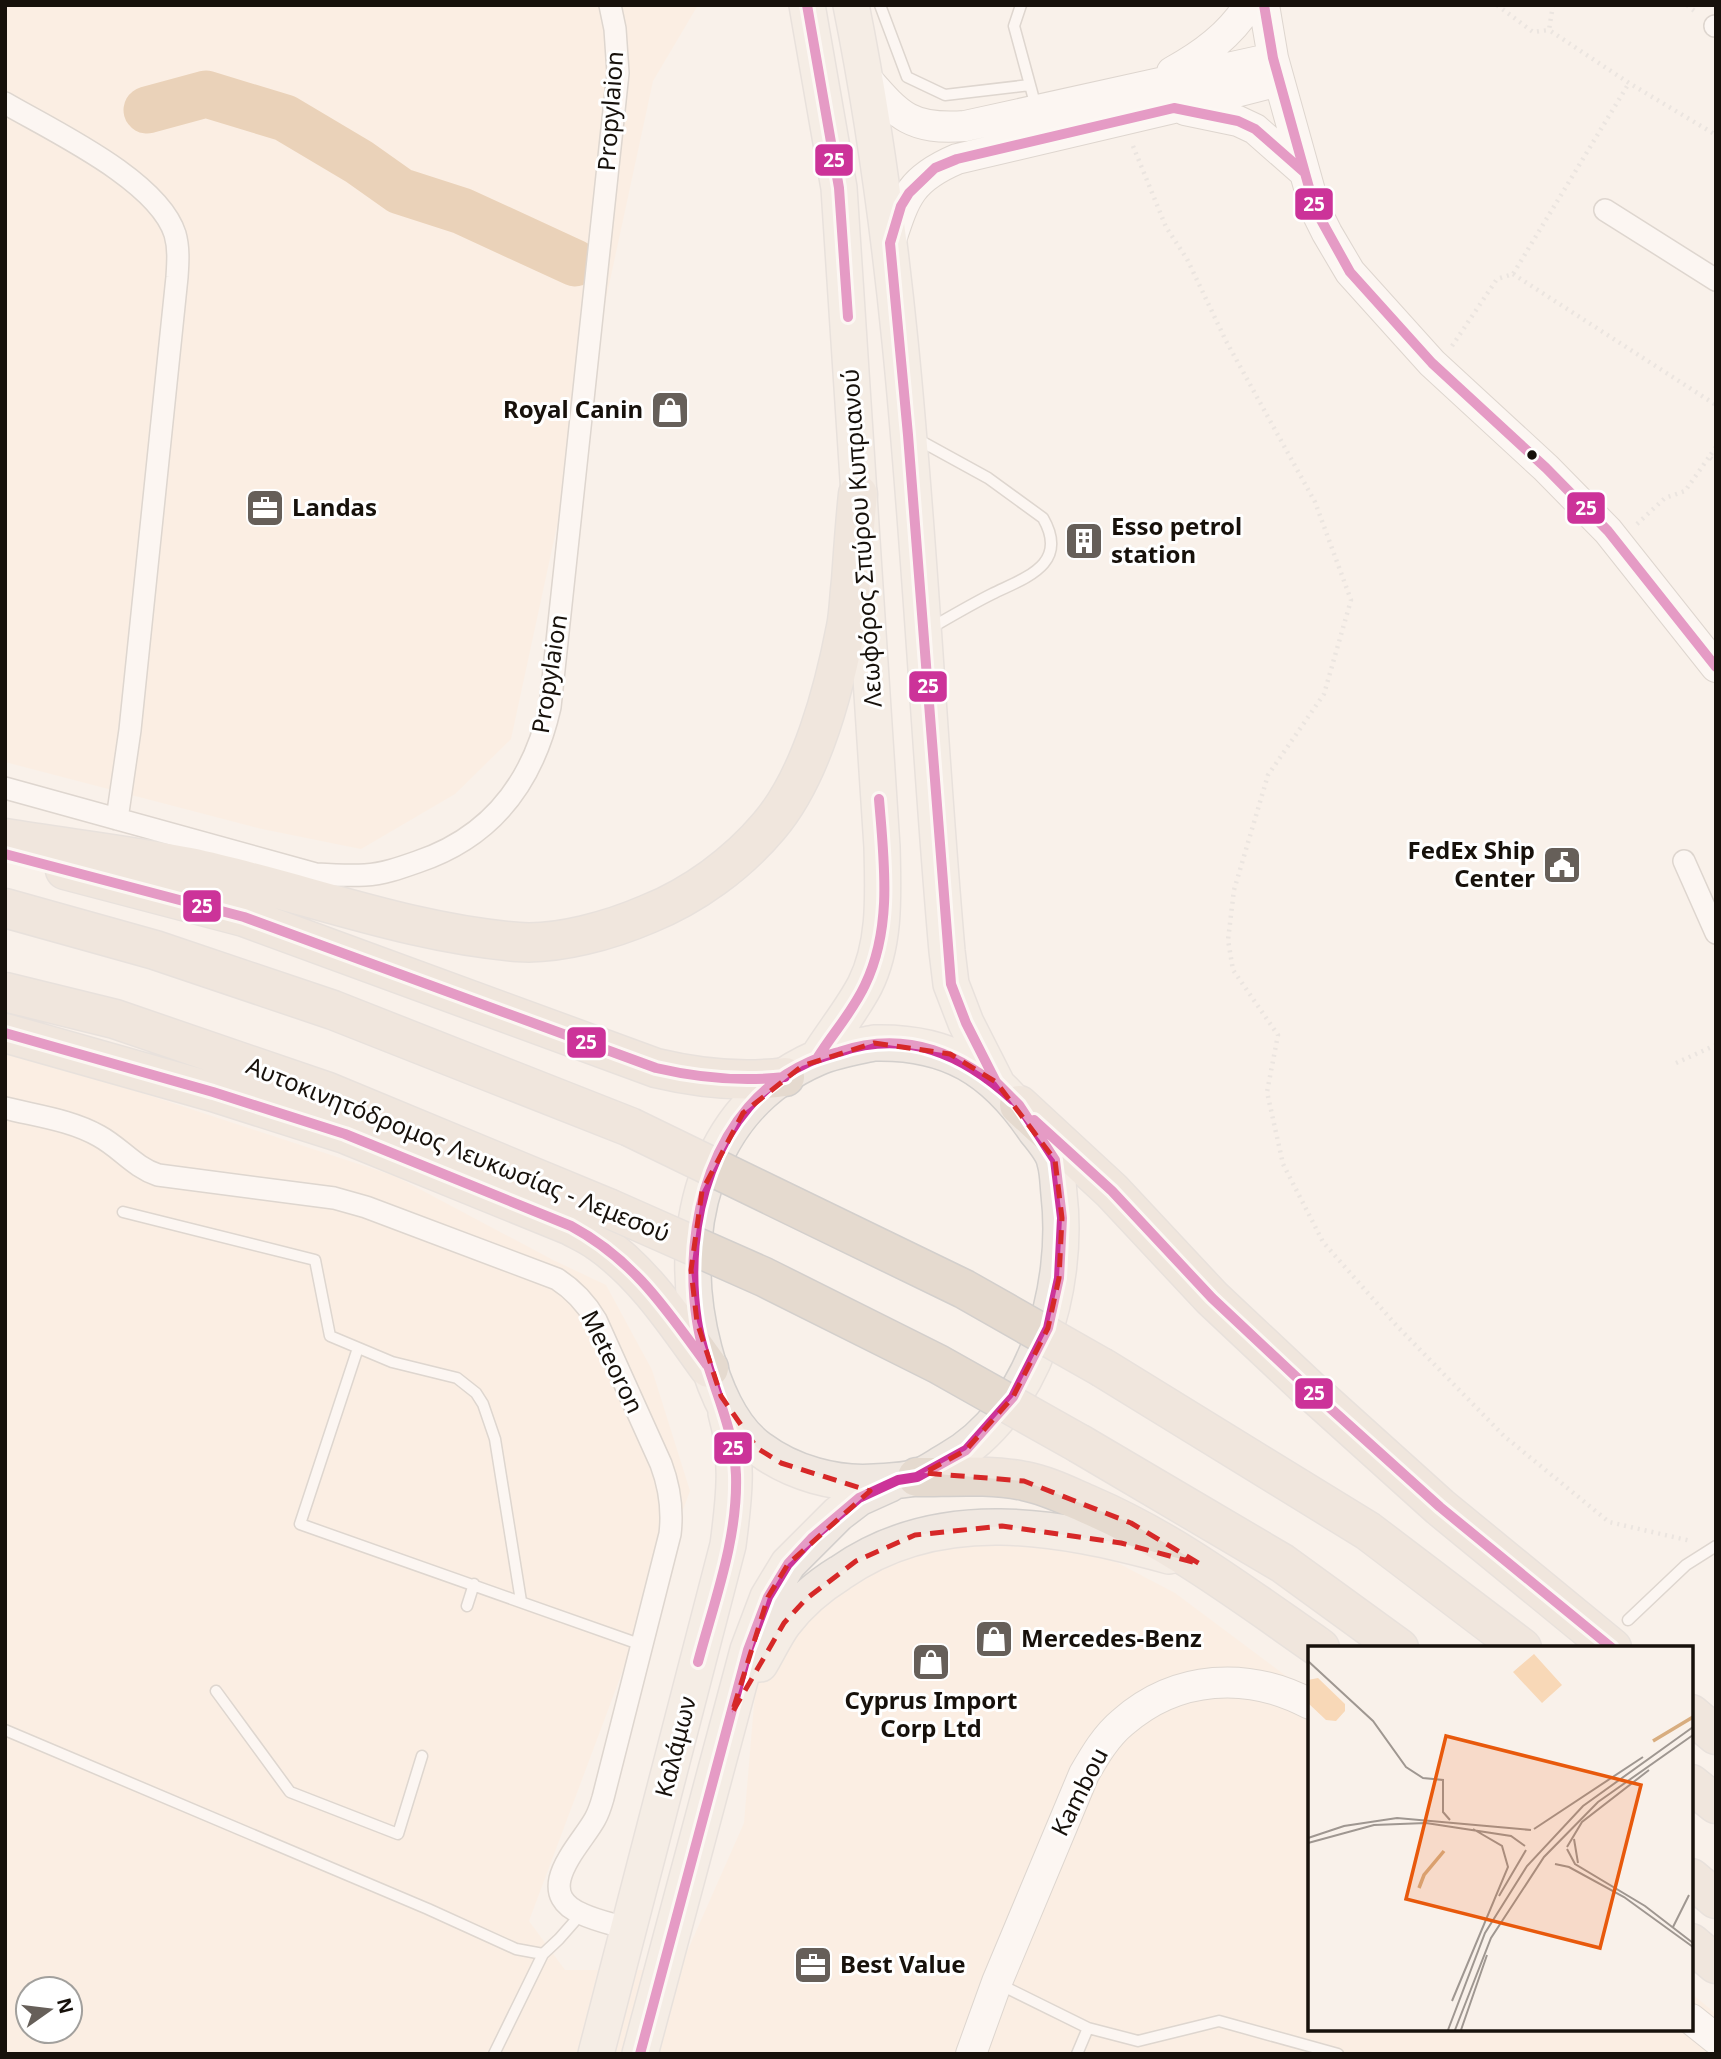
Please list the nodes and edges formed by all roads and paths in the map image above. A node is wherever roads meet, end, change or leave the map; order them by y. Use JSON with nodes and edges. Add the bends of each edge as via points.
{"nodes":[{"id":1,"x":610,"y":5,"type":"edge"},
{"id":2,"x":807,"y":5,"type":"edge"},
{"id":3,"x":850,"y":5,"type":"edge"},
{"id":4,"x":880,"y":5,"type":"edge"},
{"id":5,"x":1021,"y":5,"type":"edge"},
{"id":6,"x":1250,"y":5,"type":"edge"},
{"id":7,"x":1264,"y":5,"type":"edge"},
{"id":8,"x":1497,"y":5,"type":"edge"},
{"id":9,"x":1553,"y":5,"type":"edge"},
{"id":10,"x":1549,"y":30,"type":"junction"},
{"id":11,"x":1276,"y":69,"type":"junction"},
{"id":12,"x":865,"y":77,"type":"junction"},
{"id":13,"x":1629,"y":83,"type":"junction"},
{"id":14,"x":1150,"y":84,"type":"junction"},
{"id":15,"x":1033,"y":97,"type":"junction"},
{"id":16,"x":5,"y":103,"type":"edge"},
{"id":17,"x":1174,"y":108,"type":"junction"},
{"id":18,"x":1127,"y":119,"type":"junction"},
{"id":19,"x":1716,"y":135,"type":"edge"},
{"id":20,"x":1304,"y":173,"type":"junction"},
{"id":21,"x":1605,"y":210,"type":"dead end"},
{"id":22,"x":890,"y":243,"type":"junction"},
{"id":23,"x":1513,"y":274,"type":"junction"},
{"id":24,"x":1716,"y":280,"type":"edge"},
{"id":25,"x":1437,"y":368,"type":"junction"},
{"id":26,"x":1716,"y":405,"type":"edge"},
{"id":27,"x":908,"y":435,"type":"junction"},
{"id":28,"x":1716,"y":447,"type":"edge"},
{"id":29,"x":1709,"y":457,"type":"junction"},
{"id":30,"x":1716,"y":461,"type":"edge"},
{"id":31,"x":858,"y":494,"type":"junction"},
{"id":32,"x":1617,"y":542,"type":"junction"},
{"id":33,"x":923,"y":632,"type":"junction"},
{"id":34,"x":1716,"y":667,"type":"edge"},
{"id":35,"x":5,"y":788,"type":"edge"},
{"id":36,"x":117,"y":819,"type":"junction"},
{"id":37,"x":5,"y":838,"type":"edge"},
{"id":38,"x":5,"y":854,"type":"edge"},
{"id":39,"x":1684,"y":861,"type":"dead end"},
{"id":40,"x":5,"y":908,"type":"edge"},
{"id":41,"x":1716,"y":933,"type":"edge"},
{"id":42,"x":5,"y":992,"type":"edge"},
{"id":43,"x":5,"y":1033,"type":"edge"},
{"id":44,"x":1716,"y":1045,"type":"edge"},
{"id":45,"x":818,"y":1057,"type":"junction"},
{"id":46,"x":1676,"y":1063,"type":"dead end"},
{"id":47,"x":785,"y":1077,"type":"junction"},
{"id":48,"x":1007,"y":1093,"type":"junction"},
{"id":49,"x":5,"y":1108,"type":"edge"},
{"id":50,"x":123,"y":1212,"type":"dead end"},
{"id":51,"x":358,"y":1348,"type":"junction"},
{"id":52,"x":715,"y":1382,"type":"junction"},
{"id":53,"x":908,"y":1479,"type":"junction"},
{"id":54,"x":1702,"y":1542,"type":"dead end"},
{"id":55,"x":1716,"y":1546,"type":"edge"},
{"id":56,"x":1200,"y":1564,"type":"junction"},
{"id":57,"x":474,"y":1584,"type":"junction"},
{"id":58,"x":521,"y":1601,"type":"junction"},
{"id":59,"x":467,"y":1606,"type":"dead end"},
{"id":60,"x":1620,"y":1634,"type":"edge"},
{"id":61,"x":642,"y":1645,"type":"junction"},
{"id":62,"x":1317,"y":1646,"type":"edge"},
{"id":63,"x":1396,"y":1646,"type":"edge"},
{"id":64,"x":1519,"y":1646,"type":"edge"},
{"id":65,"x":216,"y":1690,"type":"dead end"},
{"id":66,"x":1308,"y":1703,"type":"edge"},
{"id":67,"x":732,"y":1713,"type":"junction"},
{"id":68,"x":1693,"y":1716,"type":"edge"},
{"id":69,"x":5,"y":1730,"type":"edge"},
{"id":70,"x":1716,"y":1735,"type":"edge"},
{"id":71,"x":422,"y":1756,"type":"dead end"},
{"id":72,"x":1693,"y":1786,"type":"edge"},
{"id":73,"x":1716,"y":1804,"type":"edge"},
{"id":74,"x":1693,"y":1880,"type":"edge"},
{"id":75,"x":1716,"y":1899,"type":"edge"},
{"id":76,"x":581,"y":1914,"type":"junction"},
{"id":77,"x":629,"y":1929,"type":"junction"},
{"id":78,"x":1693,"y":1945,"type":"edge"},
{"id":79,"x":543,"y":1954,"type":"junction"},
{"id":80,"x":1716,"y":1964,"type":"edge"},
{"id":81,"x":997,"y":1982,"type":"junction"},
{"id":82,"x":1693,"y":2021,"type":"edge"},
{"id":83,"x":1088,"y":2028,"type":"junction"},
{"id":84,"x":1716,"y":2039,"type":"edge"},
{"id":85,"x":494,"y":2054,"type":"edge"},
{"id":86,"x":596,"y":2054,"type":"edge"},
{"id":87,"x":640,"y":2054,"type":"edge"},
{"id":88,"x":971,"y":2054,"type":"edge"},
{"id":89,"x":1077,"y":2054,"type":"edge"},
{"id":90,"x":1338,"y":2054,"type":"edge"}],
"edges":[{"from":1,"to":36,"type":"street","name":"Propylaion","via":[[618,73],[552,693],[545,728],[526,775],[496,816],[454,848],[364,875],[316,874]]},
{"from":2,"to":31,"type":"main road","name":"Λεωφόρος Σπύρου Κυπριανού","via":[[839,187]]},
{"from":3,"to":12,"type":"main road"},
{"from":4,"to":15,"type":"lane","via":[[907,77],[945,95]]},
{"from":5,"to":15,"type":"lane","via":[[1014,26]]},
{"from":6,"to":14,"type":"street","via":[[1217,44]]},
{"from":7,"to":11,"type":"street"},
{"from":8,"to":10,"type":"path","via":[[1533,32]]},
{"from":9,"to":10,"type":"path"},
{"from":10,"to":13,"type":"path"},
{"from":11,"to":14,"type":"street"},
{"from":11,"to":17,"type":"street"},
{"from":11,"to":20,"type":"street"},
{"from":12,"to":15,"type":"street","via":[[905,117],[941,128],[965,126]]},
{"from":12,"to":22,"type":"main road"},
{"from":13,"to":19,"type":"path"},
{"from":13,"to":23,"type":"path"},
{"from":14,"to":15,"type":"street"},
{"from":16,"to":36,"type":"street","via":[[115,168],[148,193],[167,217],[178,247],[133,702]]},
{"from":17,"to":18,"type":"street"},
{"from":17,"to":20,"type":"street","via":[[1255,129]]},
{"from":18,"to":22,"type":"street","via":[[935,168],[901,206]]},
{"from":18,"to":54,"type":"path","via":[[1133,149],[1166,227],[1315,502],[1351,600],[1324,694],[1269,775],[1234,890],[1228,940],[1233,970],[1278,1035],[1267,1092],[1283,1164],[1323,1242],[1504,1436],[1609,1522]]},
{"from":20,"to":25,"type":"street","via":[[1326,233],[1350,272]]},
{"from":21,"to":24,"type":"street"},
{"from":22,"to":27,"type":"main road"},
{"from":23,"to":25,"type":"path","via":[[1497,279]]},
{"from":23,"to":26,"type":"path"},
{"from":25,"to":32,"type":"street","via":[[1546,468]]},
{"from":27,"to":33,"type":"main road"},
{"from":27,"to":33,"type":"lane","via":[[988,478],[1043,517],[1050,552],[1036,573]]},
{"from":28,"to":29,"type":"path"},
{"from":29,"to":30,"type":"path"},
{"from":29,"to":32,"type":"path","via":[[1685,491],[1665,498]]},
{"from":31,"to":37,"type":"highway","via":[[847,625],[829,699],[797,783],[770,826],[727,867],[677,902],[628,923],[572,937],[521,942],[447,933],[190,867]]},
{"from":31,"to":45,"type":"main road","name":"Λεωφόρος Σπύρου Κυπριανού","via":[[883,847],[881,928],[865,985]]},
{"from":32,"to":34,"type":"street"},
{"from":33,"to":48,"type":"main road","via":[[951,984],[966,1023]]},
{"from":35,"to":36,"type":"street","name":"Propylaion"},
{"from":38,"to":47,"type":"highway","via":[[244,917],[656,1068],[710,1079]]},
{"from":39,"to":41,"type":"street"},
{"from":40,"to":64,"type":"highway","bridge":true,"via":[[155,950],[333,1010],[630,1127],[964,1289],[1103,1368],[1368,1531]]},
{"from":42,"to":63,"type":"highway","name":"Αυτοκινητόδρομος Λευκωσίας - Λεμεσού","bridge":true,"via":[[115,1019],[327,1092],[764,1277],[938,1364],[1080,1444],[1282,1563]]},
{"from":43,"to":52,"type":"highway","via":[[345,1134],[571,1226],[600,1242],[656,1297]]},
{"from":44,"to":46,"type":"path"},
{"from":45,"to":47,"type":"main road","name":"Καλάμων"},
{"from":45,"to":48,"type":"main road","via":[[874,1043],[900,1042],[950,1054],[974,1066]]},
{"from":47,"to":52,"type":"main road","name":"Καλάμων","via":[[743,1113],[721,1146],[702,1191],[691,1270],[697,1322]]},
{"from":48,"to":53,"type":"main road","name":"Καλάμων","via":[[1055,1160],[1062,1218],[1059,1279],[1048,1328],[1013,1397],[991,1423],[965,1450]]},
{"from":48,"to":60,"type":"highway","via":[[1112,1191],[1212,1298],[1440,1507]]},
{"from":49,"to":61,"type":"street","name":"Meteoron","via":[[89,1131],[158,1175],[350,1202],[568,1286],[596,1321],[669,1487],[670,1534]]},
{"from":50,"to":51,"type":"lane","via":[[315,1260],[330,1336]]},
{"from":51,"to":57,"type":"lane","via":[[300,1524]]},
{"from":51,"to":58,"type":"lane","via":[[392,1362],[457,1378],[476,1393],[495,1439]]},
{"from":52,"to":53,"type":"main road","via":[[740,1429],[757,1448],[781,1463],[841,1482]]},
{"from":52,"to":77,"type":"main road","name":"Καλάμων","via":[[732,1439],[736,1476],[727,1545]]},
{"from":53,"to":56,"type":"highway","via":[[1024,1481],[1131,1523]]},
{"from":53,"to":67,"type":"main road","name":"Καλάμων","via":[[859,1498],[788,1564],[764,1607]]},
{"from":55,"to":60,"type":"lane","via":[[1686,1565]]},
{"from":56,"to":62,"type":"highway"},
{"from":56,"to":67,"type":"main road","via":[[1121,1542],[1002,1526],[915,1535],[856,1561],[806,1599],[784,1623]]},
{"from":57,"to":58,"type":"lane"},
{"from":57,"to":59,"type":"lane"},
{"from":58,"to":61,"type":"lane"},
{"from":61,"to":76,"type":"street","name":"Meteoron","via":[[600,1808],[561,1875],[562,1894]]},
{"from":65,"to":71,"type":"lane","via":[[290,1792],[398,1834]]},
{"from":66,"to":81,"type":"street","name":"Kambou","via":[[1271,1688],[1215,1681],[1167,1693],[1122,1723],[1084,1774]]},
{"from":67,"to":87,"type":"main road","name":"Καλάμων"},
{"from":68,"to":70,"type":"highway"},
{"from":69,"to":79,"type":"lane","via":[[516,1949]]},
{"from":72,"to":73,"type":"highway"},
{"from":74,"to":75,"type":"highway"},
{"from":76,"to":77,"type":"street"},
{"from":76,"to":79,"type":"lane"},
{"from":77,"to":86,"type":"main road","name":"Καλάμων"},
{"from":78,"to":80,"type":"highway"},
{"from":79,"to":85,"type":"lane"},
{"from":81,"to":83,"type":"lane"},
{"from":81,"to":88,"type":"street","name":"Kambou"},
{"from":82,"to":84,"type":"street"},
{"from":83,"to":89,"type":"lane"},
{"from":83,"to":90,"type":"lane","via":[[1138,2042],[1220,2021]]}]}
